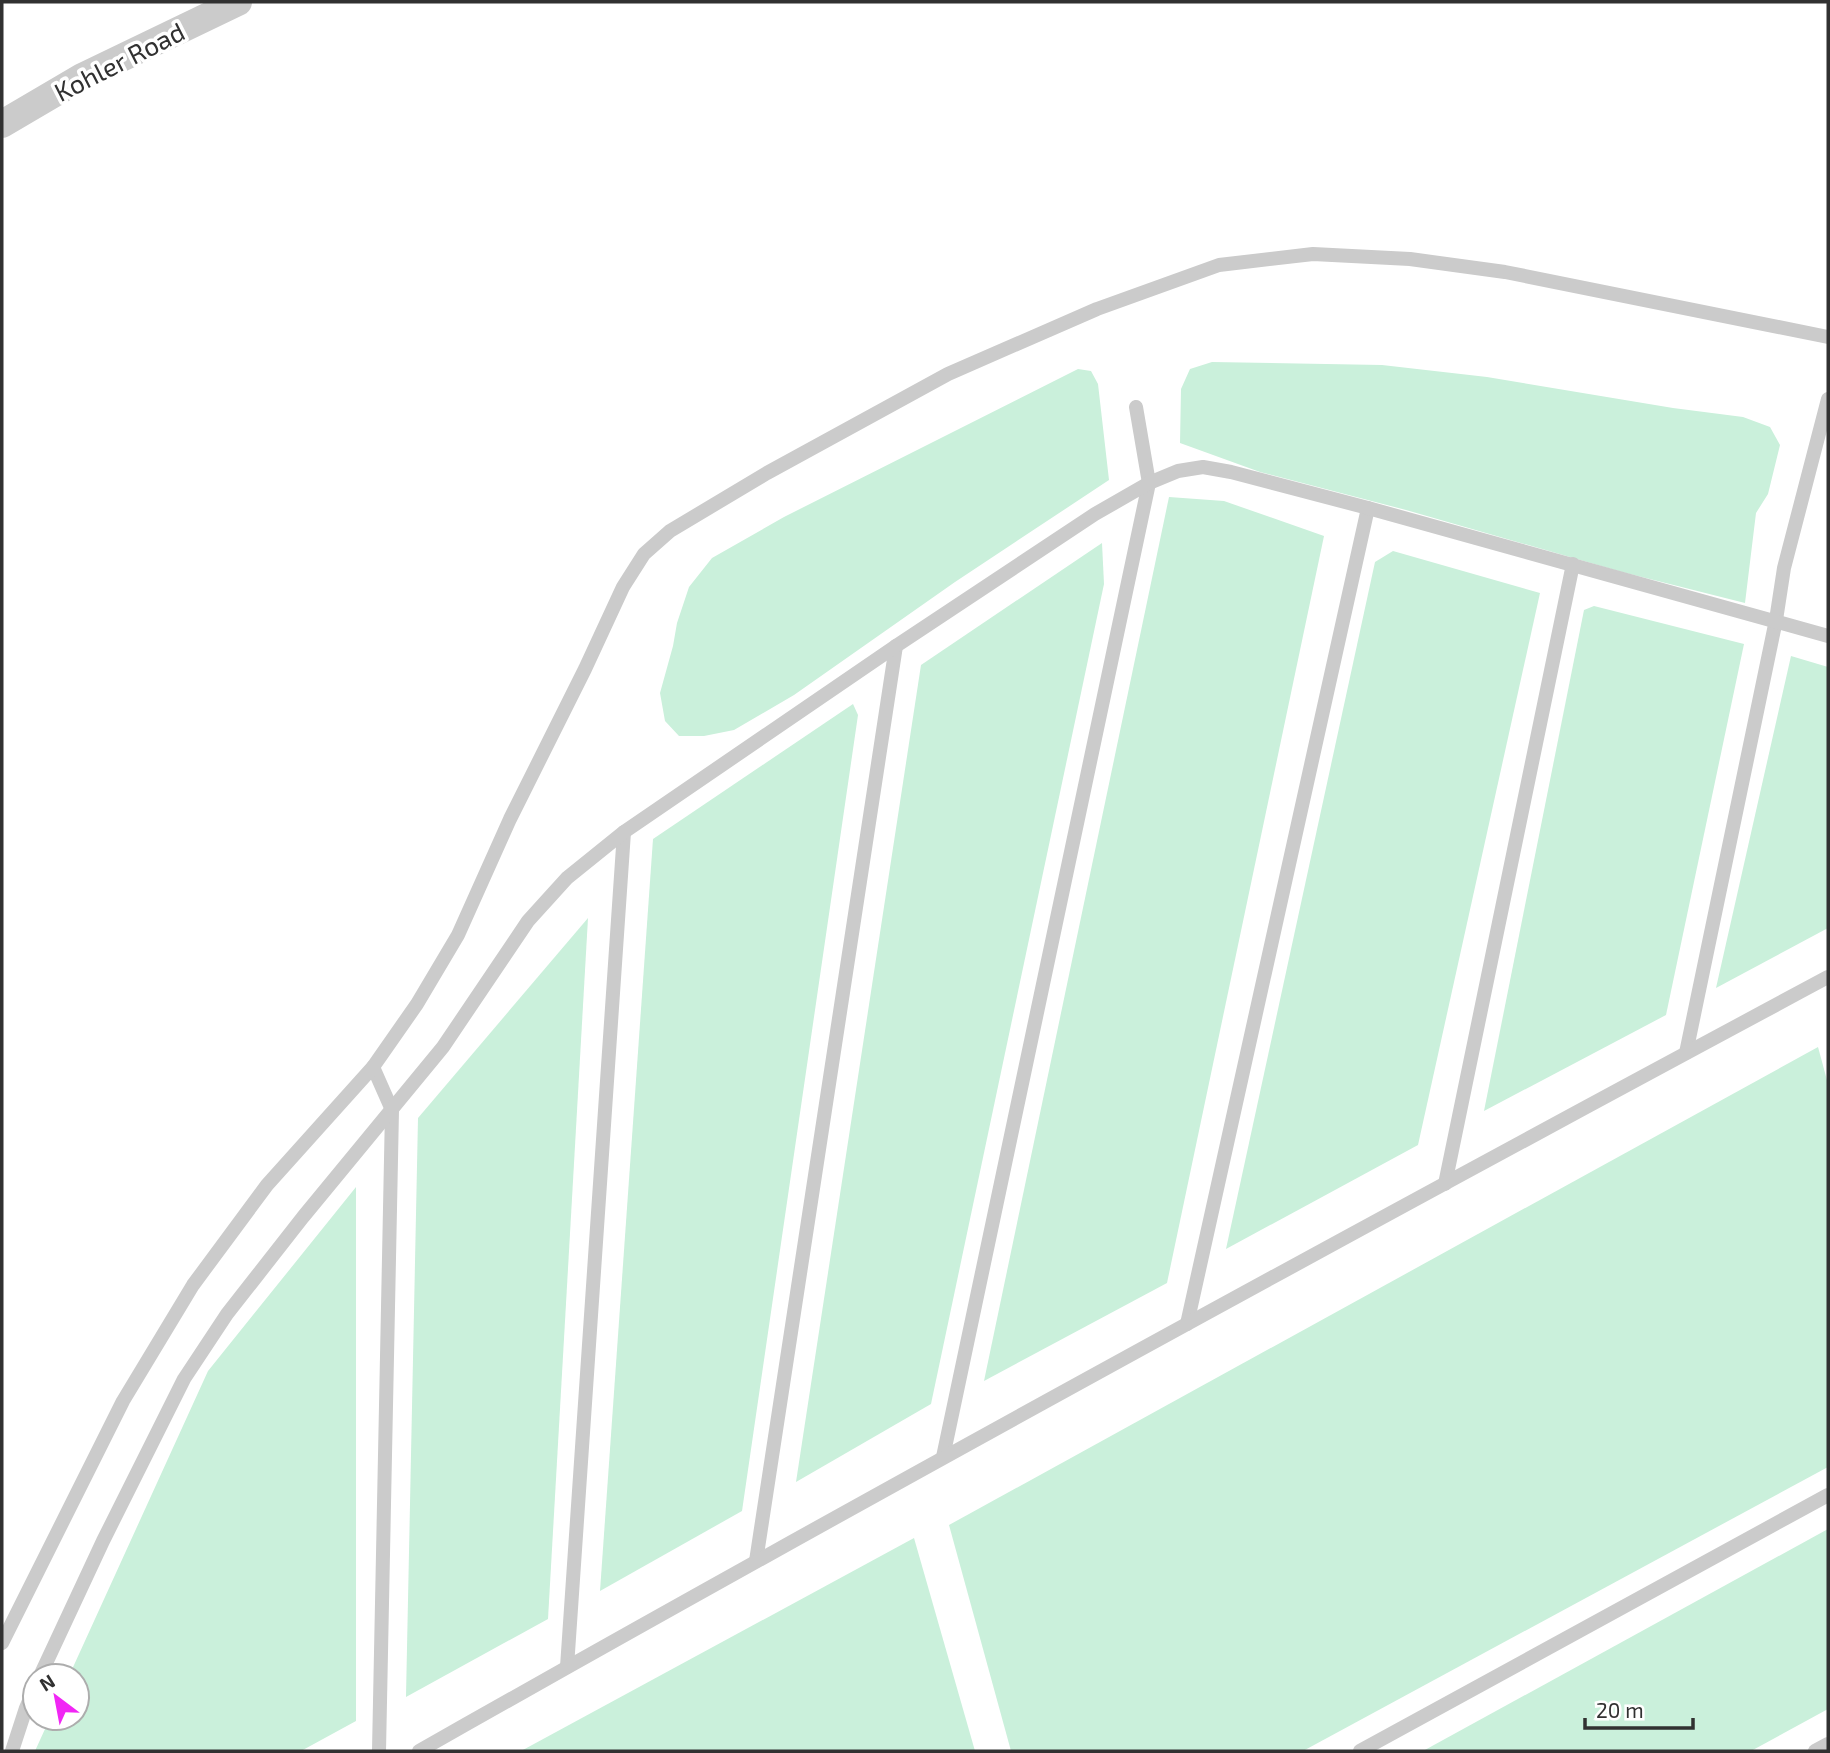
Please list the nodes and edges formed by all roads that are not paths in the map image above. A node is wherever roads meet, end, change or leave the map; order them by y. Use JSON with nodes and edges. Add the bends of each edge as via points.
{"nodes":[{"id":1,"x":238,"y":2,"type":"edge"},
{"id":2,"x":2,"y":124,"type":"edge"},
{"id":3,"x":1828,"y":337,"type":"edge"},
{"id":4,"x":1828,"y":399,"type":"edge"},
{"id":5,"x":1136,"y":407,"type":"dead end"},
{"id":6,"x":1149,"y":483,"type":"junction"},
{"id":7,"x":1368,"y":508,"type":"junction"},
{"id":8,"x":1573,"y":564,"type":"junction"},
{"id":9,"x":1776,"y":621,"type":"junction"},
{"id":10,"x":1828,"y":636,"type":"edge"},
{"id":11,"x":896,"y":646,"type":"junction"},
{"id":12,"x":624,"y":832,"type":"junction"},
{"id":13,"x":1828,"y":976,"type":"edge"},
{"id":14,"x":1686,"y":1053,"type":"junction"},
{"id":15,"x":373,"y":1067,"type":"junction"},
{"id":16,"x":392,"y":1110,"type":"junction"},
{"id":17,"x":1445,"y":1184,"type":"junction"},
{"id":18,"x":1187,"y":1324,"type":"junction"},
{"id":19,"x":943,"y":1457,"type":"junction"},
{"id":20,"x":1828,"y":1495,"type":"edge"},
{"id":21,"x":756,"y":1561,"type":"junction"},
{"id":22,"x":2,"y":1643,"type":"edge"},
{"id":23,"x":47,"y":1662,"type":"edge"},
{"id":24,"x":567,"y":1667,"type":"junction"},
{"id":25,"x":21,"y":1723,"type":"edge"},
{"id":26,"x":1828,"y":1744,"type":"edge"},
{"id":27,"x":12,"y":1751,"type":"edge"},
{"id":28,"x":379,"y":1751,"type":"edge"},
{"id":29,"x":419,"y":1751,"type":"edge"},
{"id":30,"x":1360,"y":1751,"type":"edge"},
{"id":31,"x":1815,"y":1751,"type":"edge"}],
"edges":[{"from":1,"to":2,"type":"street","name":"Kohler Road","via":[[82,78]]},
{"from":3,"to":15,"type":"lane","via":[[1505,271],[1410,258],[1313,254],[1219,265],[1097,309],[948,374],[767,473],[670,531],[644,554],[623,587],[458,935]]},
{"from":4,"to":9,"type":"lane","via":[[1784,568]]},
{"from":5,"to":6,"type":"lane"},
{"from":6,"to":7,"type":"lane","via":[[1203,467]]},
{"from":6,"to":11,"type":"lane"},
{"from":6,"to":19,"type":"lane"},
{"from":7,"to":8,"type":"lane"},
{"from":7,"to":18,"type":"lane"},
{"from":8,"to":9,"type":"lane"},
{"from":8,"to":17,"type":"lane"},
{"from":9,"to":10,"type":"lane"},
{"from":9,"to":14,"type":"lane"},
{"from":11,"to":12,"type":"lane"},
{"from":11,"to":21,"type":"lane"},
{"from":12,"to":16,"type":"lane","via":[[567,878],[528,921],[443,1047]]},
{"from":12,"to":24,"type":"lane"},
{"from":13,"to":14,"type":"lane"},
{"from":14,"to":17,"type":"lane"},
{"from":15,"to":16,"type":"lane"},
{"from":15,"to":22,"type":"lane","via":[[267,1185],[193,1285],[123,1401]]},
{"from":16,"to":23,"type":"lane","via":[[227,1314],[184,1380]]},
{"from":16,"to":28,"type":"lane"},
{"from":17,"to":18,"type":"lane"},
{"from":18,"to":19,"type":"lane"},
{"from":19,"to":21,"type":"lane"},
{"from":20,"to":30,"type":"lane"},
{"from":21,"to":24,"type":"lane"},
{"from":24,"to":29,"type":"lane"},
{"from":25,"to":27,"type":"lane"},
{"from":26,"to":31,"type":"lane"}]}
